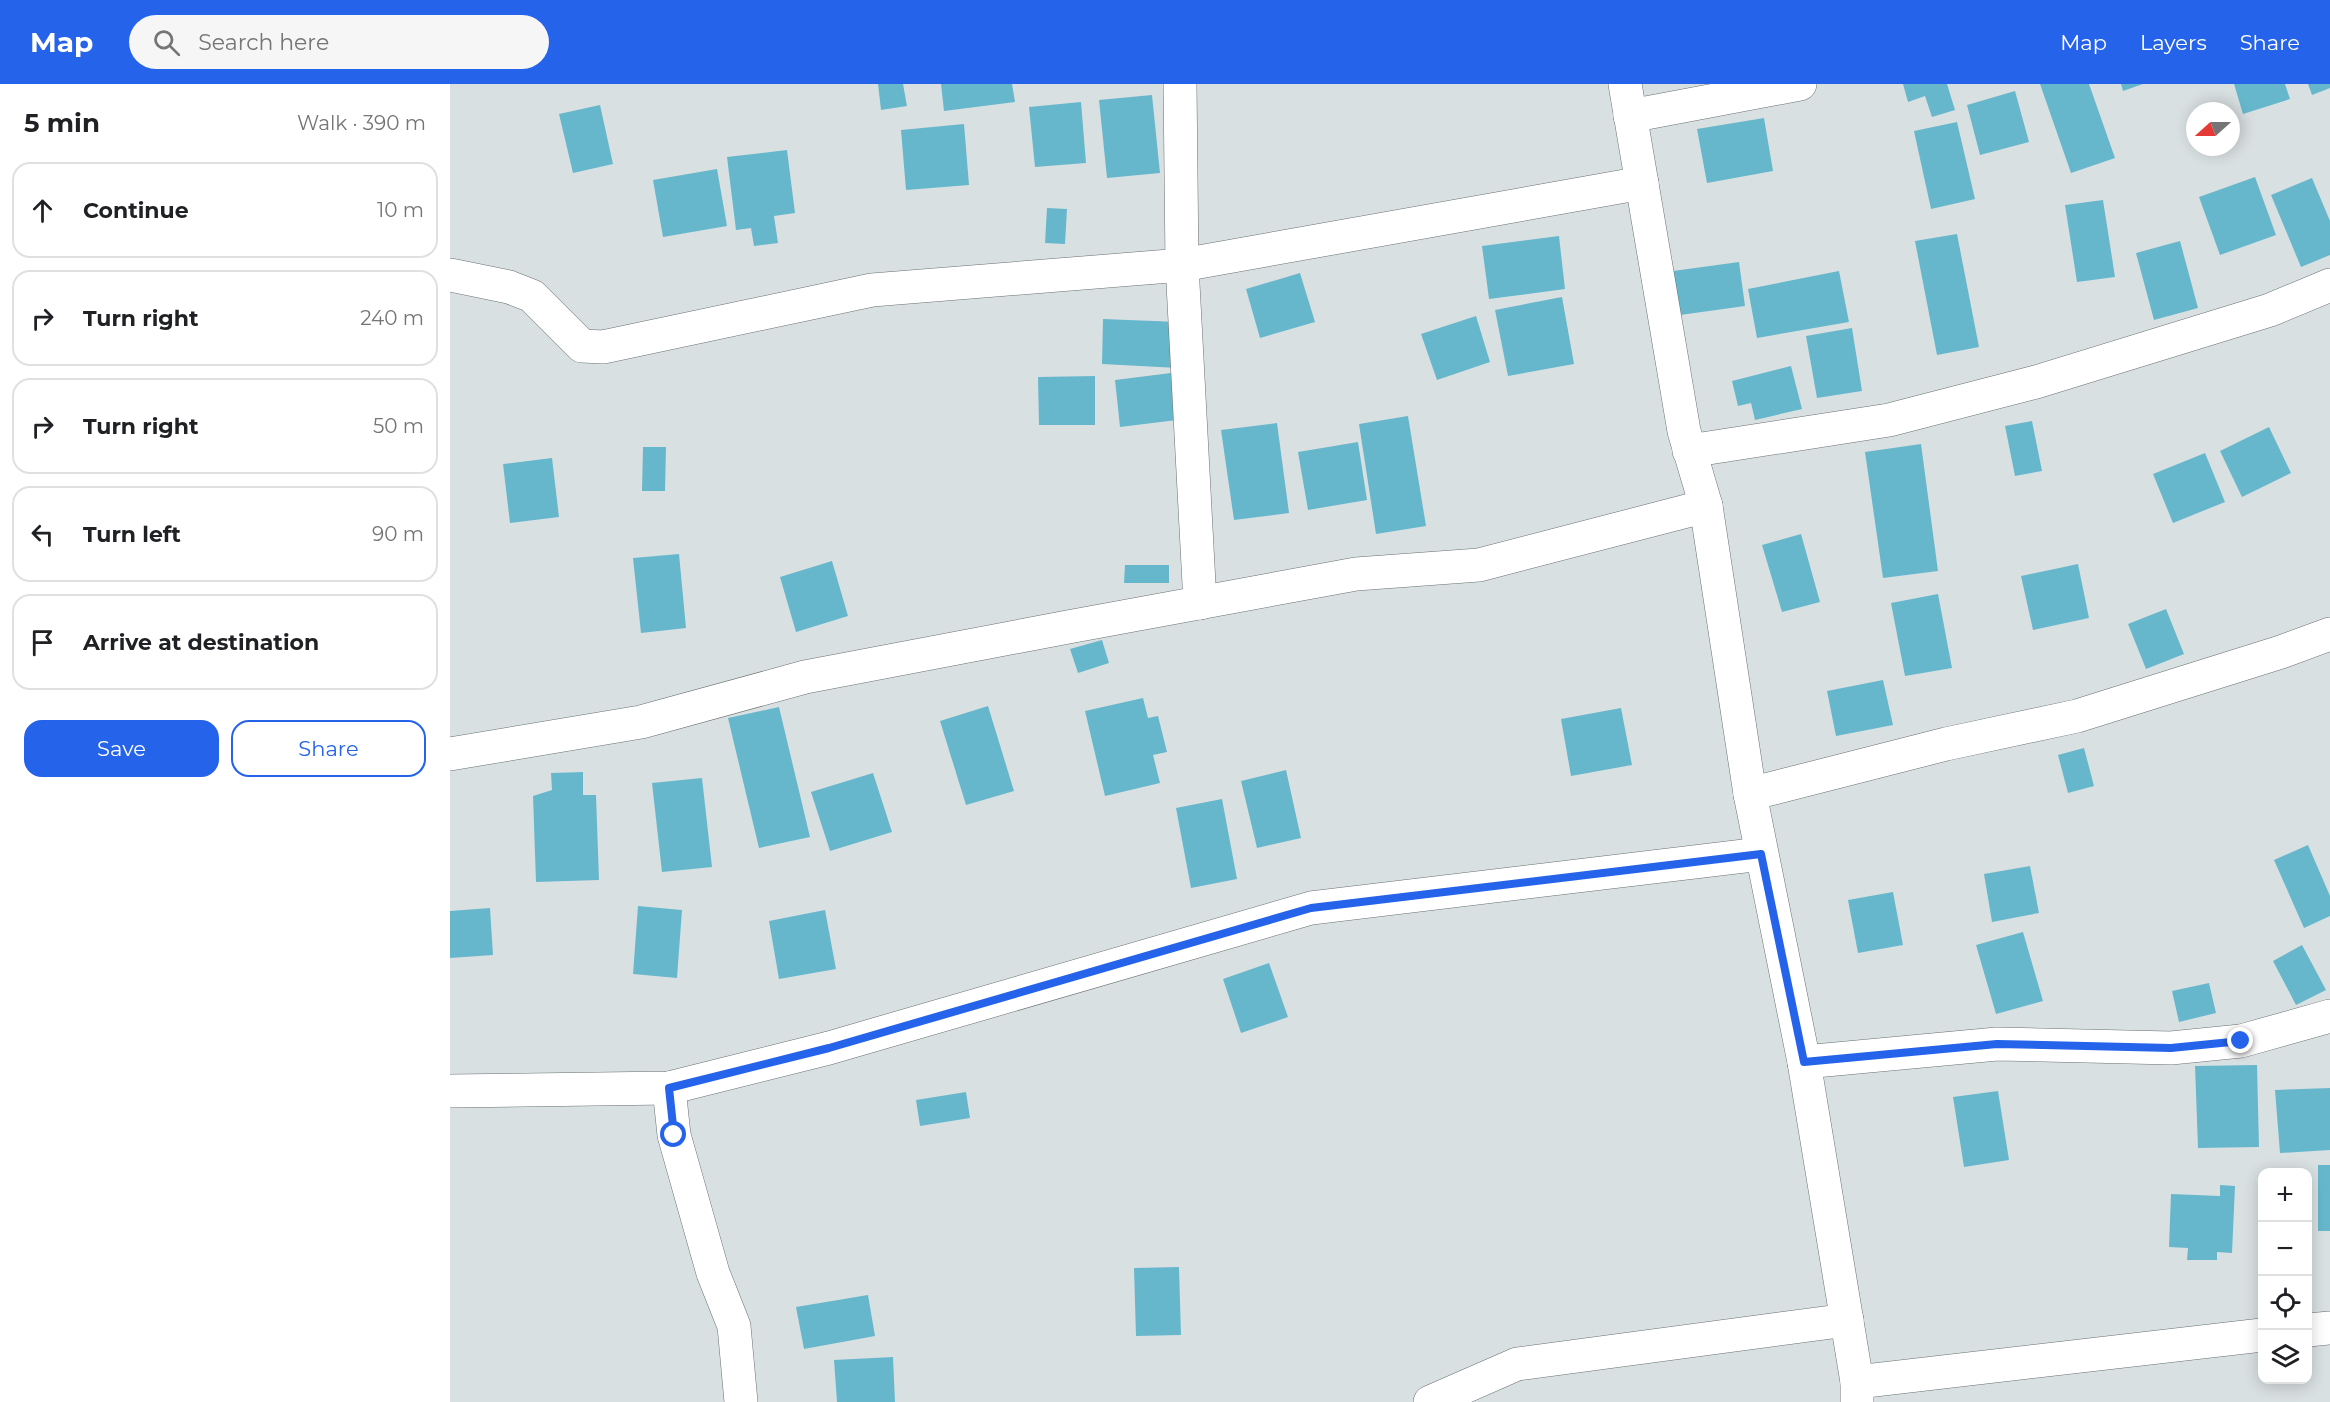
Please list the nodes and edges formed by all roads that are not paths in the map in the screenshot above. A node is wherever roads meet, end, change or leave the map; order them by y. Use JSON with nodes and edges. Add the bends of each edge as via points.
{"nodes":[{"id":1,"x":1180,"y":84,"type":"edge"},
{"id":2,"x":1624,"y":84,"type":"edge"},
{"id":3,"x":1800,"y":84,"type":"edge"},
{"id":4,"x":1630,"y":116,"type":"junction"},
{"id":5,"x":1642,"y":183,"type":"junction"},
{"id":6,"x":1182,"y":265,"type":"junction"},
{"id":7,"x":450,"y":275,"type":"edge"},
{"id":8,"x":2330,"y":285,"type":"edge"},
{"id":9,"x":1689,"y":451,"type":"junction"},
{"id":10,"x":1706,"y":506,"type":"junction"},
{"id":11,"x":1200,"y":603,"type":"junction"},
{"id":12,"x":2330,"y":634,"type":"edge"},
{"id":13,"x":450,"y":754,"type":"edge"},
{"id":14,"x":1750,"y":794,"type":"junction"},
{"id":15,"x":1761,"y":854,"type":"junction"},
{"id":16,"x":2330,"y":1016,"type":"edge"},
{"id":17,"x":1804,"y":1062,"type":"junction"},
{"id":18,"x":669,"y":1088,"type":"junction"},
{"id":19,"x":450,"y":1091,"type":"edge"},
{"id":20,"x":1847,"y":1320,"type":"junction"},
{"id":21,"x":2330,"y":1328,"type":"edge"},
{"id":22,"x":2312,"y":1330,"type":"edge"},
{"id":23,"x":2258,"y":1336,"type":"edge"},
{"id":24,"x":1857,"y":1392,"type":"edge"},
{"id":25,"x":741,"y":1402,"type":"edge"},
{"id":26,"x":1430,"y":1402,"type":"edge"}],
"edges":[{"from":1,"to":6,"type":"street"},
{"from":2,"to":4,"type":"street"},
{"from":3,"to":4,"type":"street"},
{"from":4,"to":5,"type":"street"},
{"from":5,"to":6,"type":"street"},
{"from":5,"to":9,"type":"street"},
{"from":6,"to":7,"type":"street","via":[[872,290],[603,347],[582,346],[532,296],[509,287]]},
{"from":6,"to":11,"type":"street"},
{"from":8,"to":9,"type":"street","via":[[2270,310],[2047,378],[1889,420]]},
{"from":9,"to":10,"type":"street"},
{"from":10,"to":11,"type":"street","via":[[1479,565],[1356,574]]},
{"from":10,"to":14,"type":"street"},
{"from":11,"to":13,"type":"street","via":[[805,677],[642,722]]},
{"from":12,"to":14,"type":"street","via":[[2077,717],[1946,744]]},
{"from":14,"to":15,"type":"street"},
{"from":15,"to":17,"type":"street"},
{"from":15,"to":18,"type":"street","via":[[1311,908],[829,1048]]},
{"from":16,"to":17,"type":"street","via":[[2241,1041],[2171,1048],[1997,1044]]},
{"from":17,"to":20,"type":"street"},
{"from":18,"to":19,"type":"street"},
{"from":18,"to":25,"type":"street","via":[[674,1135],[713,1273],[734,1326]]},
{"from":20,"to":24,"type":"street"},
{"from":20,"to":26,"type":"street","via":[[1517,1364]]},
{"from":21,"to":22,"type":"street"},
{"from":23,"to":24,"type":"street"}]}
